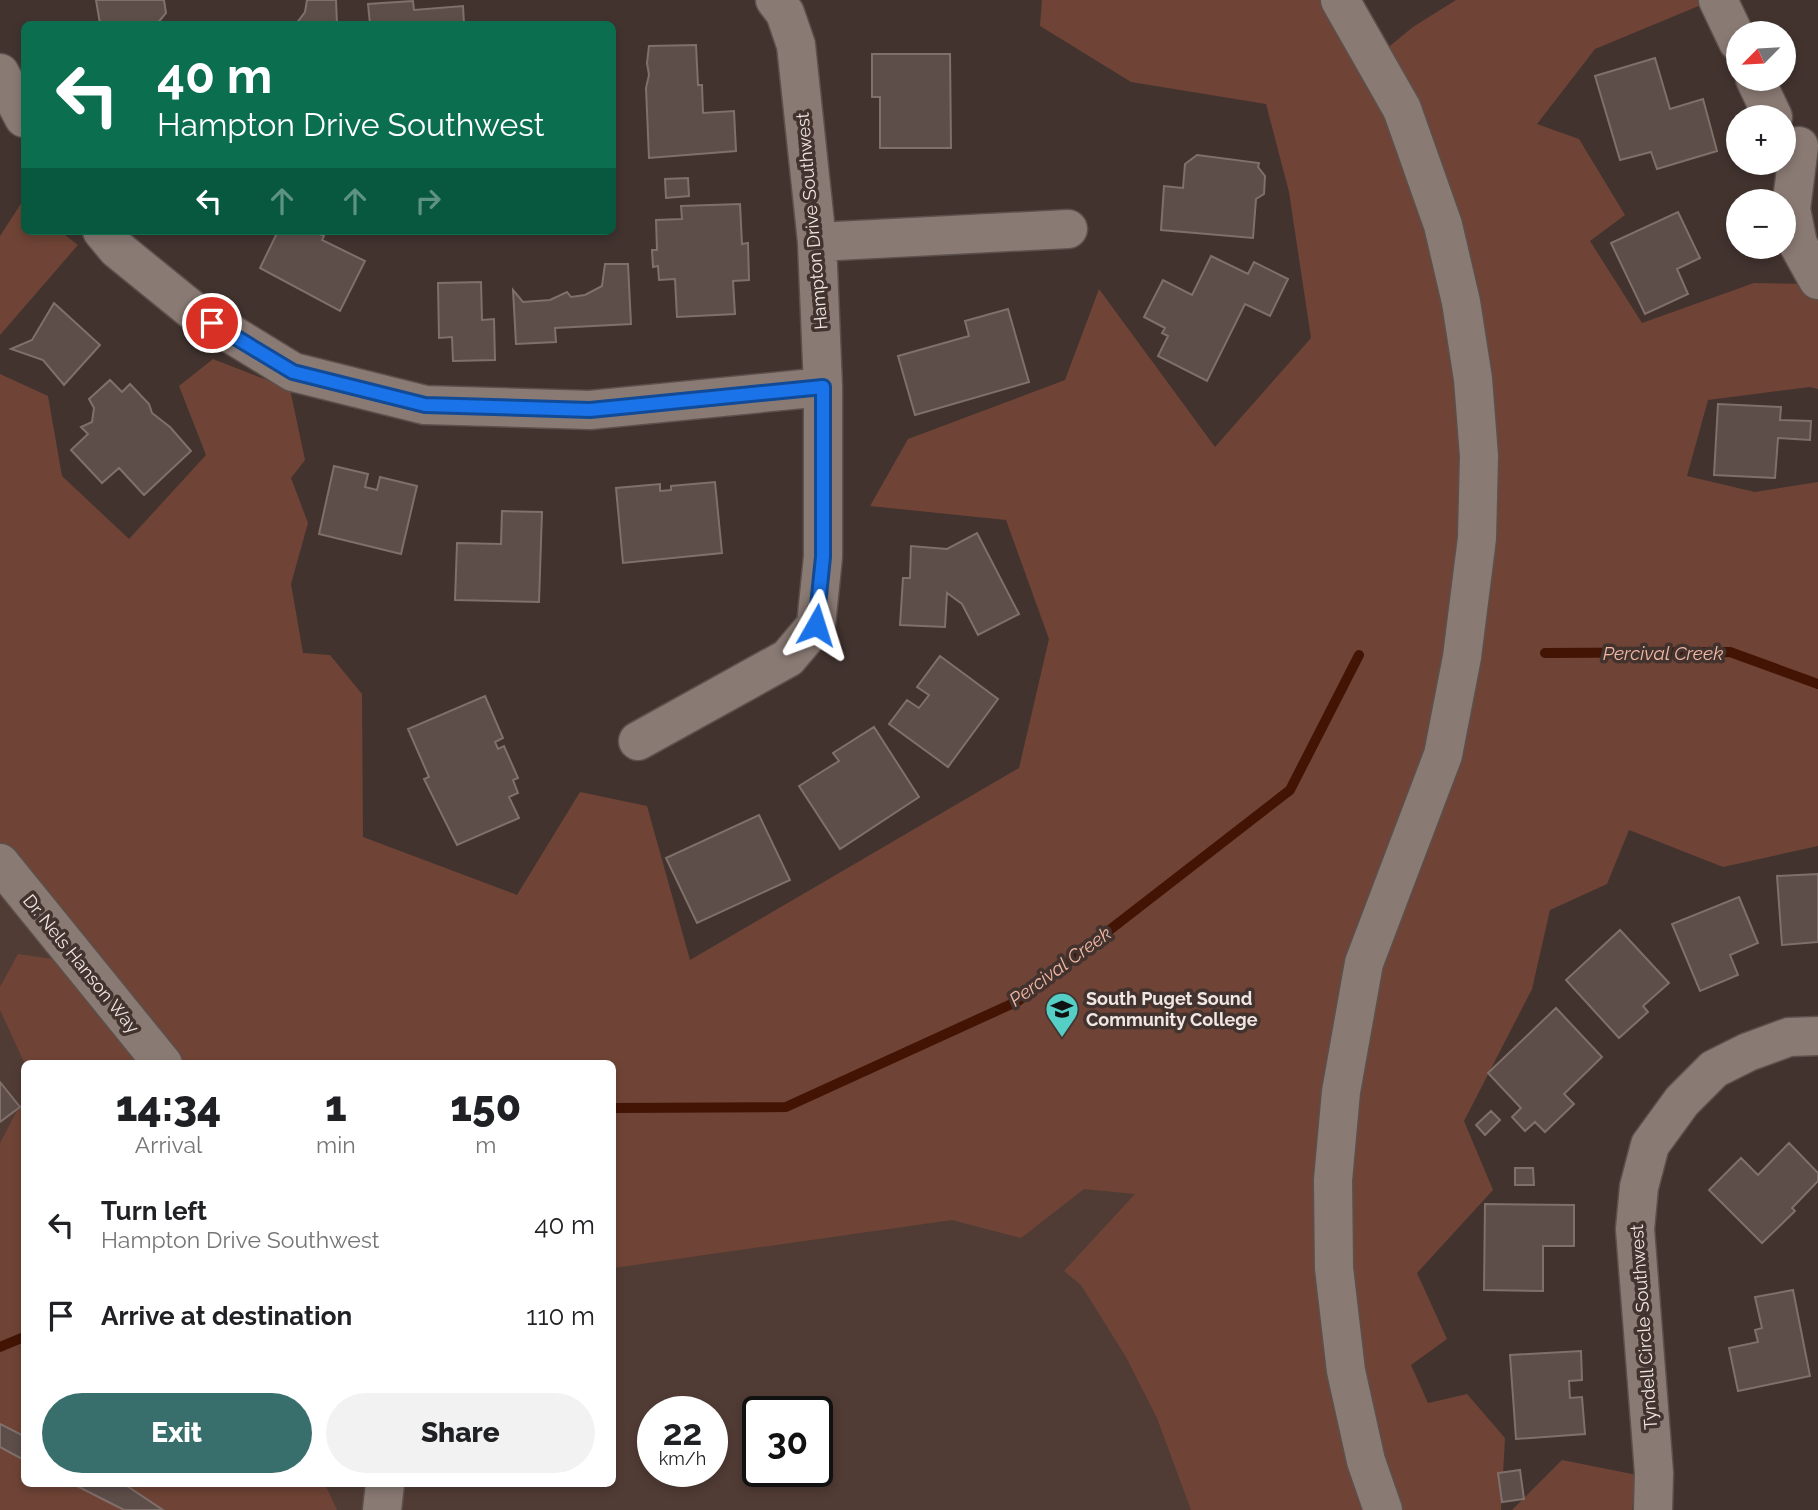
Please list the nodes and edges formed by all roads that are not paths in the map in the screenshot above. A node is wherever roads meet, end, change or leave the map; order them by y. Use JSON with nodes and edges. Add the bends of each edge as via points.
{"nodes":[{"id":1,"x":775,"y":0,"type":"edge"},
{"id":2,"x":1340,"y":0,"type":"edge"},
{"id":3,"x":1718,"y":0,"type":"edge"},
{"id":4,"x":1728,"y":21,"type":"edge"},
{"id":5,"x":0,"y":73,"type":"edge"},
{"id":6,"x":21,"y":112,"type":"edge"},
{"id":7,"x":1800,"y":145,"type":"edge"},
{"id":8,"x":1068,"y":229,"type":"dead end"},
{"id":9,"x":105,"y":235,"type":"edge"},
{"id":10,"x":817,"y":242,"type":"junction"},
{"id":11,"x":1818,"y":280,"type":"edge"},
{"id":12,"x":823,"y":387,"type":"junction"},
{"id":13,"x":638,"y":741,"type":"dead end"},
{"id":14,"x":0,"y":863,"type":"edge"},
{"id":15,"x":1818,"y":1036,"type":"edge"},
{"id":16,"x":160,"y":1060,"type":"edge"},
{"id":17,"x":385,"y":1487,"type":"edge"},
{"id":18,"x":382,"y":1510,"type":"edge"},
{"id":19,"x":1383,"y":1510,"type":"edge"},
{"id":20,"x":1653,"y":1510,"type":"edge"}],
"edges":[{"from":1,"to":10,"type":"street","name":"Hampton Drive Southwest","via":[[785,13],[796,45]]},
{"from":2,"to":19,"type":"street","via":[[1402,109],[1443,225],[1461,302],[1479,456],[1476,549],[1443,755],[1364,964],[1341,1093],[1334,1180],[1335,1268],[1346,1371],[1366,1461]]},
{"from":3,"to":4,"type":"street"},
{"from":5,"to":6,"type":"street"},
{"from":7,"to":11,"type":"street","via":[[1791,209],[1798,244]]},
{"from":8,"to":10,"type":"street"},
{"from":9,"to":12,"type":"street","via":[[192,310],[293,372],[425,405],[590,410]]},
{"from":10,"to":12,"type":"street","name":"Hampton Drive Southwest"},
{"from":12,"to":13,"type":"street","name":"Hampton Drive Southwest","via":[[823,557],[816,625],[788,658]]},
{"from":14,"to":16,"type":"street","name":"Dr. Nels Hanson Way"},
{"from":15,"to":20,"type":"street","name":"Tyndell Circle Southwest","via":[[1789,1037],[1714,1069],[1682,1101],[1650,1145],[1639,1187],[1636,1228]]},
{"from":17,"to":18,"type":"street"}]}
